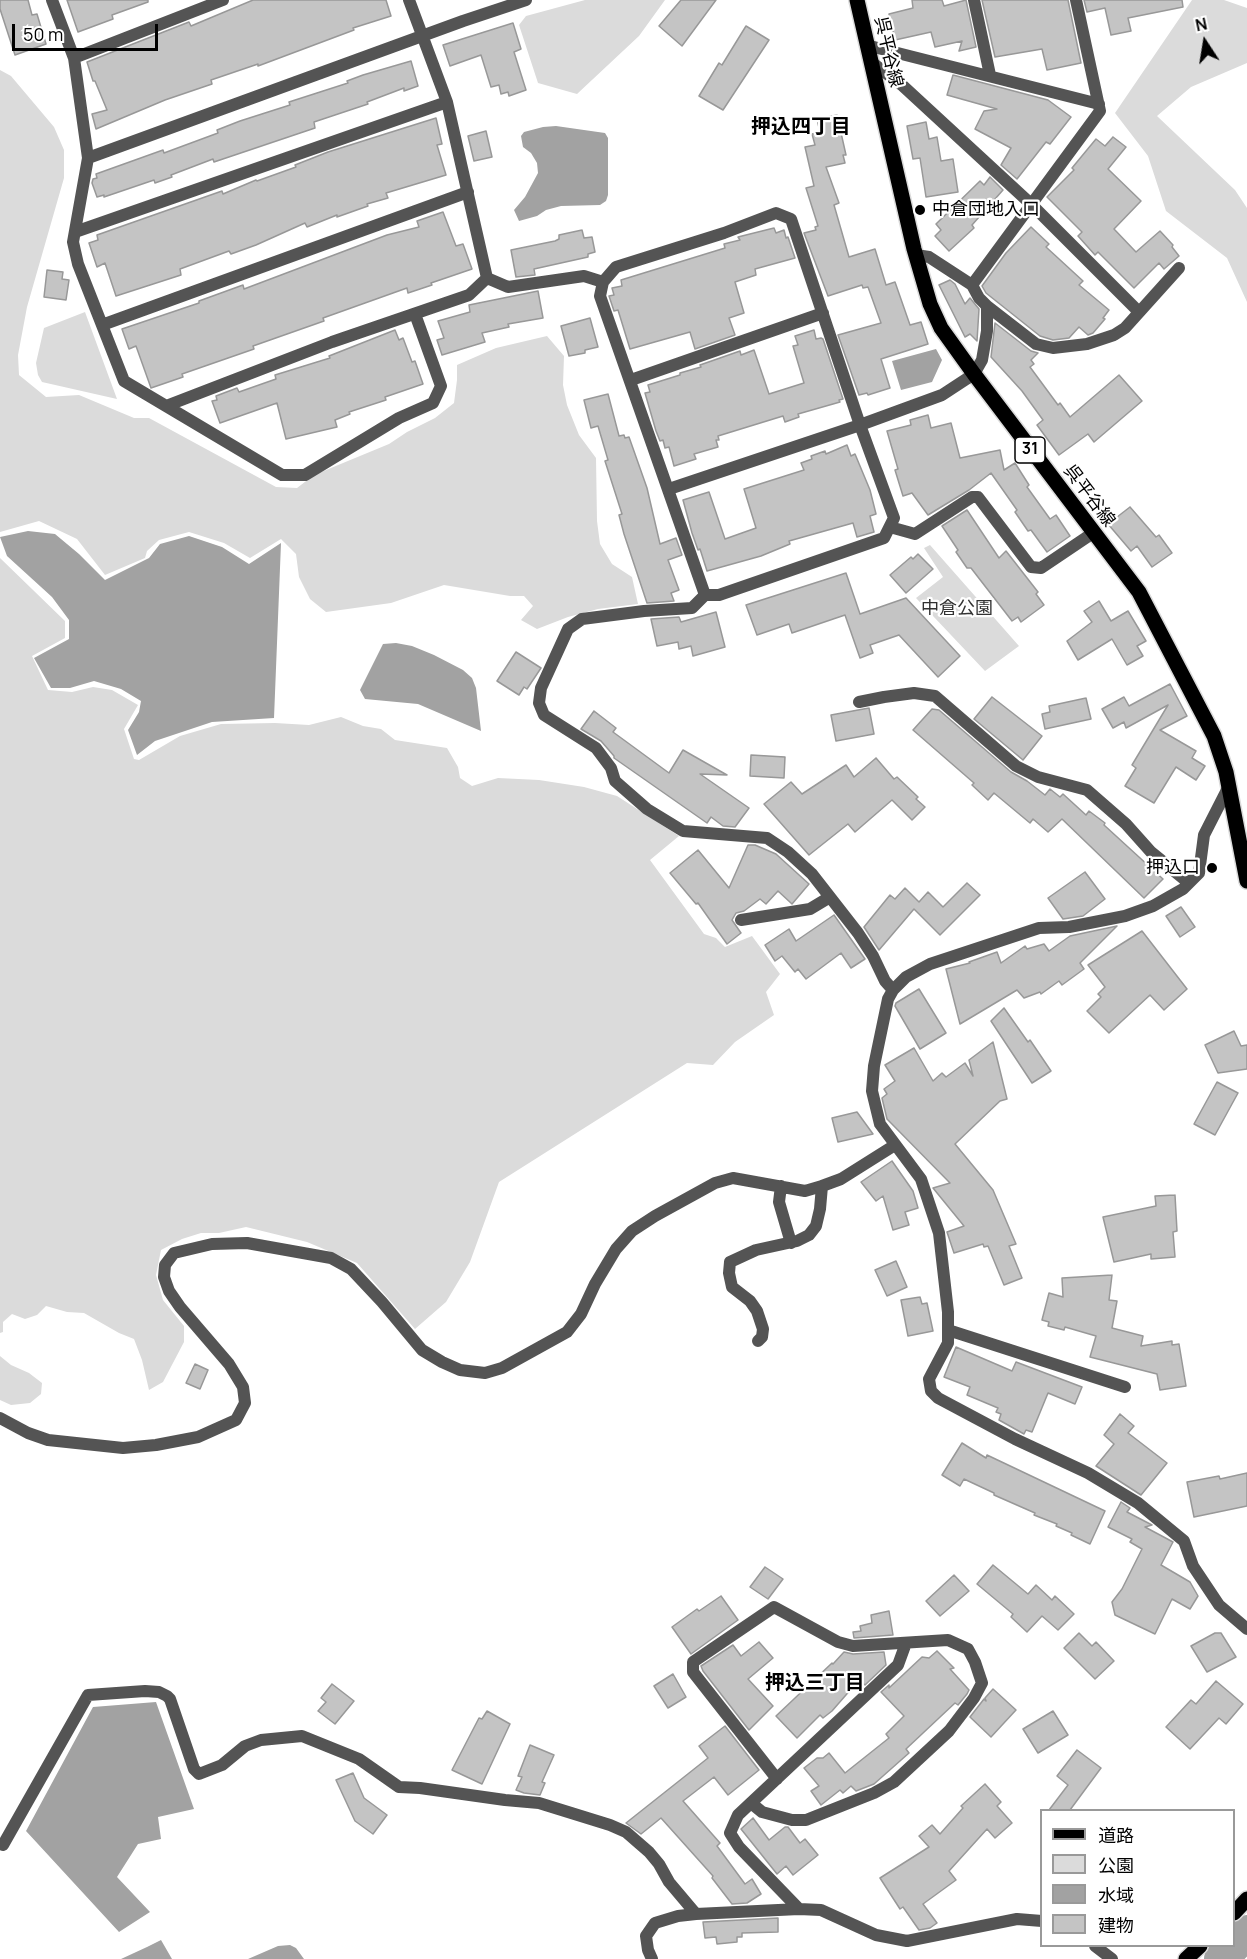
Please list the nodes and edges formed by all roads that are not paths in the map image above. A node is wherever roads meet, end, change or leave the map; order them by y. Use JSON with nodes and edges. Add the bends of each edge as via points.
{"nodes":[{"id":1,"x":52,"y":0,"type":"edge"},
{"id":2,"x":223,"y":0,"type":"edge"},
{"id":3,"x":409,"y":0,"type":"edge"},
{"id":4,"x":526,"y":0,"type":"edge"},
{"id":5,"x":857,"y":0,"type":"edge"},
{"id":6,"x":974,"y":0,"type":"edge"},
{"id":7,"x":1076,"y":0,"type":"edge"},
{"id":8,"x":422,"y":36,"type":"junction"},
{"id":9,"x":866,"y":45,"type":"junction"},
{"id":10,"x":74,"y":58,"type":"junction"},
{"id":11,"x":870,"y":61,"type":"junction"},
{"id":12,"x":990,"y":75,"type":"junction"},
{"id":13,"x":447,"y":102,"type":"junction"},
{"id":14,"x":1099,"y":104,"type":"junction"},
{"id":15,"x":88,"y":158,"type":"junction"},
{"id":16,"x":468,"y":192,"type":"junction"},
{"id":17,"x":1032,"y":205,"type":"junction"},
{"id":18,"x":75,"y":232,"type":"junction"},
{"id":19,"x":916,"y":255,"type":"junction"},
{"id":20,"x":1179,"y":268,"type":"dead end"},
{"id":21,"x":488,"y":278,"type":"junction"},
{"id":22,"x":603,"y":282,"type":"junction"},
{"id":23,"x":972,"y":285,"type":"junction"},
{"id":24,"x":987,"y":306,"type":"junction"},
{"id":25,"x":1139,"y":312,"type":"junction"},
{"id":26,"x":823,"y":313,"type":"junction"},
{"id":27,"x":415,"y":314,"type":"junction"},
{"id":28,"x":102,"y":325,"type":"junction"},
{"id":29,"x":974,"y":374,"type":"junction"},
{"id":30,"x":631,"y":380,"type":"junction"},
{"id":31,"x":166,"y":406,"type":"junction"},
{"id":32,"x":860,"y":425,"type":"junction"},
{"id":33,"x":669,"y":489,"type":"junction"},
{"id":34,"x":890,"y":527,"type":"junction"},
{"id":35,"x":1093,"y":533,"type":"junction"},
{"id":36,"x":705,"y":595,"type":"junction"},
{"id":37,"x":859,"y":702,"type":"dead end"},
{"id":38,"x":1228,"y":786,"type":"junction"},
{"id":39,"x":1247,"y":881,"type":"edge"},
{"id":40,"x":1189,"y":883,"type":"junction"},
{"id":41,"x":830,"y":897,"type":"junction"},
{"id":42,"x":741,"y":920,"type":"dead end"},
{"id":43,"x":893,"y":990,"type":"junction"},
{"id":44,"x":895,"y":1145,"type":"junction"},
{"id":45,"x":781,"y":1186,"type":"junction"},
{"id":46,"x":822,"y":1186,"type":"junction"},
{"id":47,"x":790,"y":1243,"type":"junction"},
{"id":48,"x":948,"y":1330,"type":"junction"},
{"id":49,"x":758,"y":1341,"type":"dead end"},
{"id":50,"x":1125,"y":1387,"type":"dead end"},
{"id":51,"x":0,"y":1418,"type":"edge"},
{"id":52,"x":1247,"y":1629,"type":"edge"},
{"id":53,"x":906,"y":1643,"type":"junction"},
{"id":54,"x":777,"y":1779,"type":"junction"},
{"id":55,"x":751,"y":1803,"type":"junction"},
{"id":56,"x":3,"y":1845,"type":"dead end"},
{"id":57,"x":1247,"y":1899,"type":"edge"},
{"id":58,"x":799,"y":1909,"type":"junction"},
{"id":59,"x":1235,"y":1911,"type":"edge"},
{"id":60,"x":696,"y":1914,"type":"junction"},
{"id":61,"x":1040,"y":1921,"type":"edge"},
{"id":62,"x":1096,"y":1947,"type":"edge"},
{"id":63,"x":1199,"y":1947,"type":"edge"},
{"id":64,"x":652,"y":1959,"type":"edge"},
{"id":65,"x":1112,"y":1959,"type":"edge"},
{"id":66,"x":1186,"y":1959,"type":"edge"}],
"edges":[{"from":1,"to":10,"type":"street"},
{"from":2,"to":10,"type":"street"},
{"from":3,"to":8,"type":"street"},
{"from":4,"to":8,"type":"street"},
{"from":5,"to":9,"type":"main road","name":"呉平谷線","number":"31"},
{"from":6,"to":12,"type":"street"},
{"from":7,"to":14,"type":"street"},
{"from":8,"to":13,"type":"street"},
{"from":8,"to":15,"type":"street"},
{"from":9,"to":11,"type":"main road","name":"呉平谷線","number":"31"},
{"from":9,"to":12,"type":"street"},
{"from":10,"to":15,"type":"street"},
{"from":11,"to":17,"type":"street","via":[[903,86]]},
{"from":11,"to":19,"type":"main road","name":"呉平谷線","number":"31"},
{"from":12,"to":14,"type":"street"},
{"from":13,"to":16,"type":"street"},
{"from":13,"to":18,"type":"street"},
{"from":14,"to":17,"type":"street","via":[[1100,111]]},
{"from":15,"to":18,"type":"street"},
{"from":16,"to":21,"type":"street"},
{"from":16,"to":28,"type":"street"},
{"from":17,"to":23,"type":"street"},
{"from":17,"to":25,"type":"street"},
{"from":18,"to":28,"type":"street","via":[[78,264]]},
{"from":19,"to":23,"type":"street","via":[[929,257]]},
{"from":19,"to":29,"type":"main road","name":"呉平谷線","number":"31","via":[[941,328]]},
{"from":20,"to":25,"type":"street"},
{"from":21,"to":22,"type":"street","via":[[508,287],[584,276]]},
{"from":21,"to":27,"type":"street","via":[[469,295]]},
{"from":22,"to":26,"type":"street","via":[[616,267],[776,213],[791,219]]},
{"from":22,"to":30,"type":"street","via":[[600,296]]},
{"from":23,"to":24,"type":"street"},
{"from":24,"to":25,"type":"street","via":[[1036,344],[1053,348],[1087,344],[1114,335]]},
{"from":24,"to":29,"type":"street","via":[[982,360]]},
{"from":26,"to":30,"type":"street"},
{"from":26,"to":32,"type":"street"},
{"from":27,"to":31,"type":"street"},
{"from":27,"to":31,"type":"street","via":[[441,386],[433,403],[399,418],[305,475],[282,475]]},
{"from":28,"to":31,"type":"street","via":[[124,381]]},
{"from":29,"to":32,"type":"street","via":[[942,395]]},
{"from":29,"to":35,"type":"main road","name":"呉平谷線","number":"31"},
{"from":30,"to":33,"type":"street"},
{"from":32,"to":33,"type":"street"},
{"from":32,"to":34,"type":"street","via":[[894,518]]},
{"from":33,"to":36,"type":"street"},
{"from":34,"to":35,"type":"street","via":[[915,534],[972,497],[978,497],[1031,567],[1041,568]]},
{"from":34,"to":36,"type":"street","via":[[884,538],[719,595]]},
{"from":35,"to":38,"type":"main road","name":"呉平谷線","number":"31","via":[[1139,592],[1214,736]]},
{"from":36,"to":41,"type":"street","via":[[692,608],[582,619],[568,629],[541,687],[539,703],[544,715],[596,748],[611,768],[615,781],[647,809],[683,831],[767,838],[812,874]]},
{"from":37,"to":40,"type":"street","via":[[914,693],[935,696],[1016,766],[1038,777],[1087,790]]},
{"from":38,"to":39,"type":"main road","name":"呉平谷線","number":"31"},
{"from":38,"to":40,"type":"street","via":[[1204,835],[1199,873]]},
{"from":40,"to":43,"type":"street","via":[[1153,906],[1125,916],[1069,927],[1039,928],[930,964],[906,977]]},
{"from":41,"to":42,"type":"street","via":[[810,909]]},
{"from":41,"to":43,"type":"street"},
{"from":43,"to":44,"type":"street","via":[[874,1066],[872,1091],[880,1124]]},
{"from":44,"to":46,"type":"street","via":[[841,1179]]},
{"from":44,"to":48,"type":"street","via":[[921,1179],[939,1233]]},
{"from":45,"to":46,"type":"street","via":[[805,1191]]},
{"from":45,"to":47,"type":"street","via":[[779,1202]]},
{"from":45,"to":51,"type":"street","via":[[733,1178],[715,1183],[647,1221],[616,1249],[567,1332],[502,1368],[485,1373],[460,1370],[422,1350],[351,1269],[331,1258],[247,1243],[213,1244],[174,1253],[165,1265],[169,1291],[243,1387],[245,1403],[236,1420],[198,1437],[123,1448],[48,1440]]},
{"from":46,"to":47,"type":"street","via":[[816,1226],[809,1235]]},
{"from":47,"to":49,"type":"street","via":[[756,1250],[730,1262],[732,1287],[757,1311],[763,1329]]},
{"from":48,"to":50,"type":"street"},
{"from":48,"to":52,"type":"street","via":[[948,1343],[929,1379],[931,1391],[938,1398],[1088,1473],[1138,1503],[1184,1541],[1193,1566],[1220,1605]]},
{"from":53,"to":54,"type":"street","via":[[898,1665]]},
{"from":53,"to":54,"type":"street","via":[[853,1646],[838,1642],[774,1607],[693,1662],[693,1672]]},
{"from":53,"to":55,"type":"street","via":[[948,1640],[968,1649],[975,1662],[982,1683],[949,1731],[894,1782],[806,1821],[762,1812]]},
{"from":54,"to":55,"type":"street"},
{"from":55,"to":58,"type":"street","via":[[738,1815],[730,1833]]},
{"from":56,"to":60,"type":"street","via":[[88,1695],[159,1692],[170,1699],[199,1774],[222,1765],[245,1746],[261,1740],[302,1736],[359,1759],[399,1787],[539,1803],[626,1832],[649,1852]]},
{"from":57,"to":59,"type":"main road"},
{"from":58,"to":60,"type":"street"},
{"from":58,"to":61,"type":"street","via":[[821,1910],[876,1935],[907,1941],[1017,1919]]},
{"from":60,"to":64,"type":"street","via":[[655,1923],[646,1936]]},
{"from":62,"to":65,"type":"street"},
{"from":63,"to":66,"type":"main road"}]}
